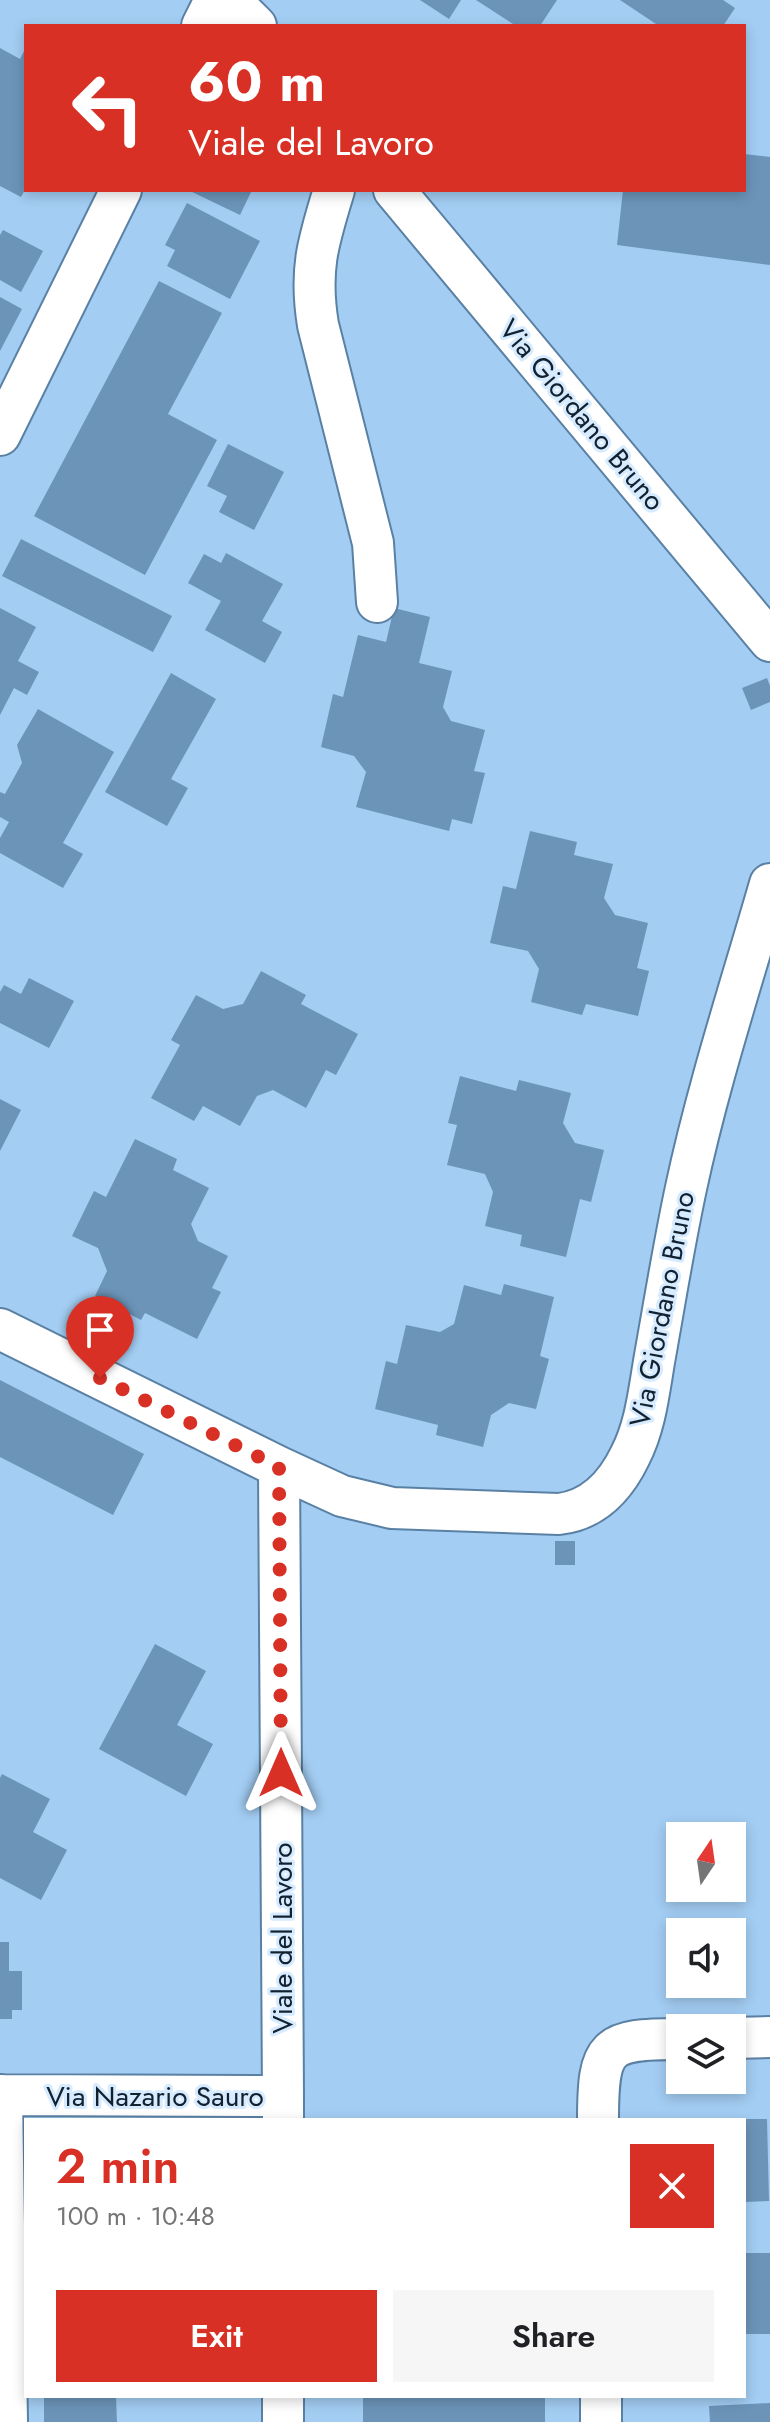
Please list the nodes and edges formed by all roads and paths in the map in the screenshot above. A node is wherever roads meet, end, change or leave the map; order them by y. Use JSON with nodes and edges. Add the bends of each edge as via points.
{"nodes":[{"id":1,"x":215,"y":0,"type":"edge"},
{"id":2,"x":230,"y":0,"type":"edge"},
{"id":3,"x":203,"y":24,"type":"edge"},
{"id":4,"x":254,"y":24,"type":"edge"},
{"id":5,"x":120,"y":192,"type":"edge"},
{"id":6,"x":333,"y":192,"type":"edge"},
{"id":7,"x":396,"y":192,"type":"edge"},
{"id":8,"x":0,"y":435,"type":"edge"},
{"id":9,"x":377,"y":602,"type":"dead end"},
{"id":10,"x":770,"y":641,"type":"edge"},
{"id":11,"x":770,"y":884,"type":"edge"},
{"id":12,"x":0,"y":1329,"type":"edge"},
{"id":13,"x":279,"y":1467,"type":"junction"},
{"id":14,"x":770,"y":2037,"type":"edge"},
{"id":15,"x":746,"y":2038,"type":"edge"},
{"id":16,"x":666,"y":2039,"type":"edge"},
{"id":17,"x":1,"y":2095,"type":"edge"},
{"id":18,"x":283,"y":2108,"type":"edge"},
{"id":19,"x":598,"y":2118,"type":"edge"},
{"id":20,"x":283,"y":2398,"type":"edge"},
{"id":21,"x":601,"y":2398,"type":"edge"},
{"id":22,"x":7,"y":2422,"type":"edge"},
{"id":23,"x":283,"y":2422,"type":"edge"},
{"id":24,"x":601,"y":2422,"type":"edge"}],
"edges":[{"from":1,"to":3,"type":"street"},
{"from":2,"to":4,"type":"street"},
{"from":5,"to":8,"type":"street"},
{"from":6,"to":9,"type":"street","via":[[316,253],[313,295],[373,543]]},
{"from":7,"to":10,"type":"street","name":"Via Giordano Bruno"},
{"from":11,"to":13,"type":"street","name":"Via Giordano Bruno","via":[[686,1186],[645,1416],[631,1455],[610,1487],[585,1507],[559,1514],[392,1508],[342,1496]]},
{"from":12,"to":13,"type":"street"},
{"from":13,"to":18,"type":"street","name":"Viale del Lavoro"},
{"from":14,"to":15,"type":"street"},
{"from":16,"to":19,"type":"street","via":[[634,2040],[611,2051],[599,2073]]},
{"from":17,"to":18,"type":"street","name":"Via Nazario Sauro"},
{"from":17,"to":22,"type":"street","name":"Via Nazario Sauro"},
{"from":20,"to":23,"type":"street"},
{"from":21,"to":24,"type":"street"}]}
